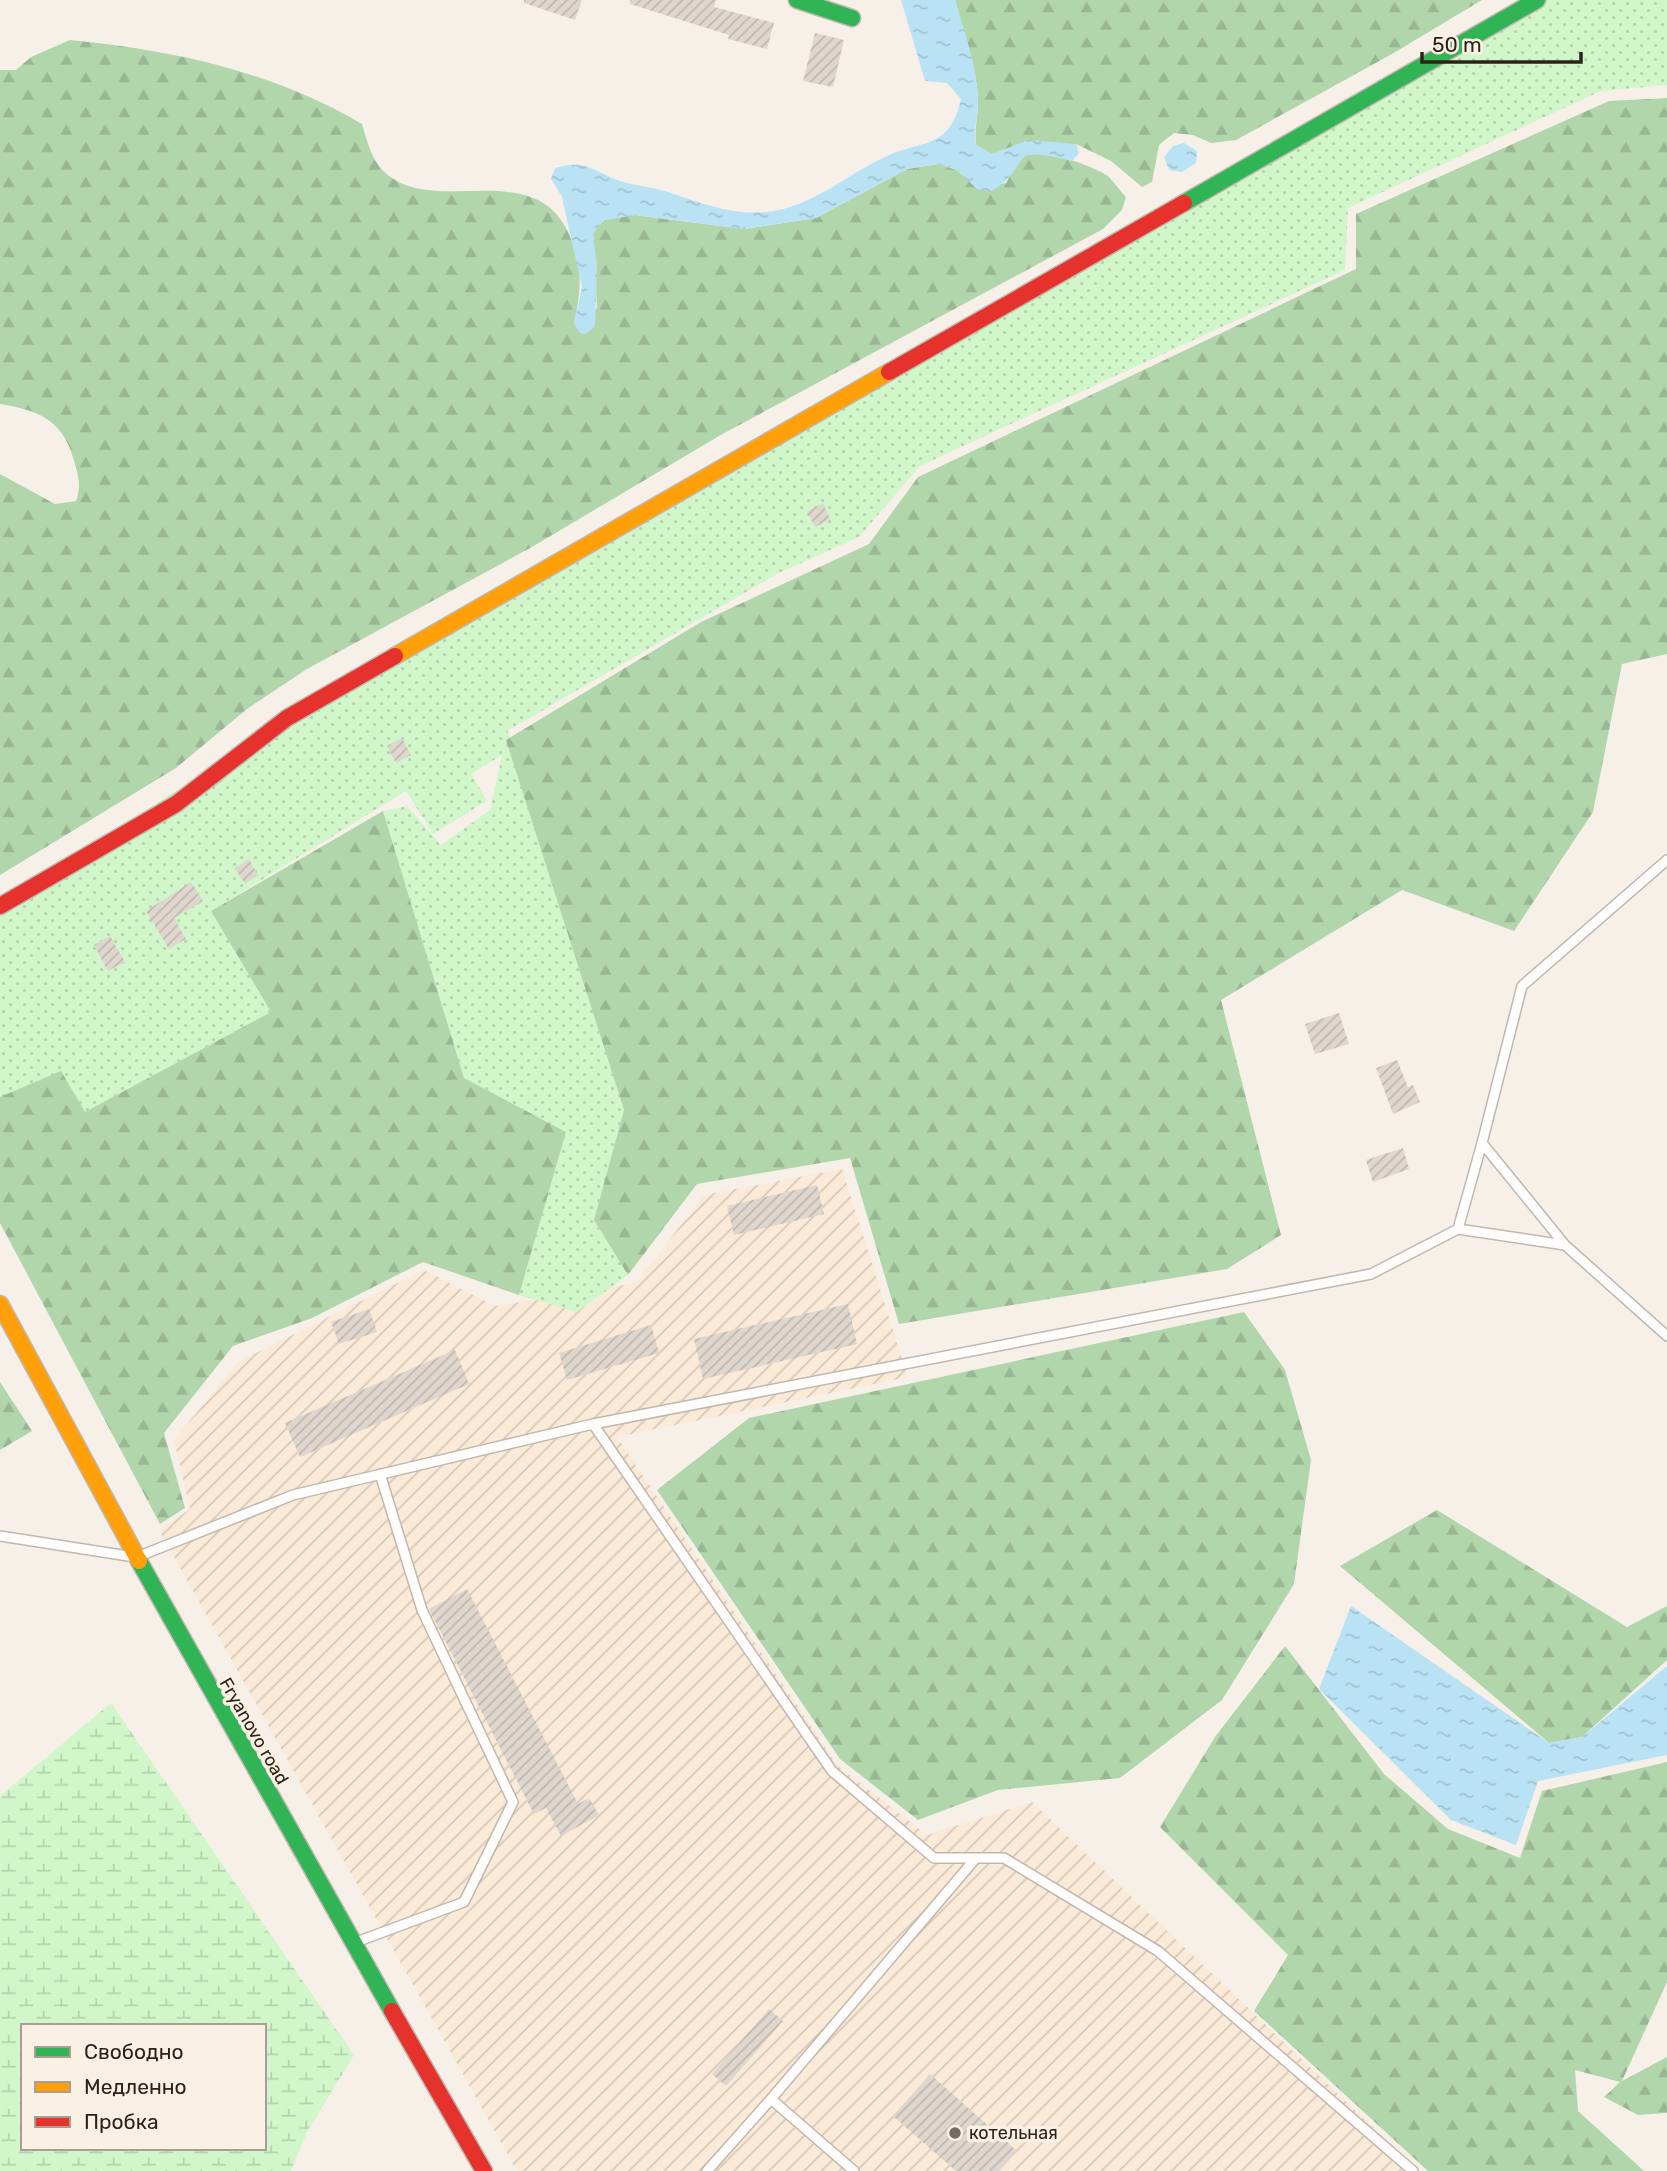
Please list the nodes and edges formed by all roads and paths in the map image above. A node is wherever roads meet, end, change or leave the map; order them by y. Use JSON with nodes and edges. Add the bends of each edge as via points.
{"nodes":[{"id":1,"x":797,"y":0,"type":"edge"},
{"id":2,"x":1537,"y":0,"type":"edge"},
{"id":3,"x":852,"y":18,"type":"dead end"},
{"id":4,"x":1667,"y":860,"type":"edge"},
{"id":5,"x":0,"y":906,"type":"edge"},
{"id":6,"x":1482,"y":1143,"type":"junction"},
{"id":7,"x":1458,"y":1229,"type":"junction"},
{"id":8,"x":1565,"y":1245,"type":"junction"},
{"id":9,"x":0,"y":1304,"type":"edge"},
{"id":10,"x":1667,"y":1336,"type":"edge"},
{"id":11,"x":593,"y":1424,"type":"junction"},
{"id":12,"x":380,"y":1474,"type":"junction"},
{"id":13,"x":0,"y":1536,"type":"edge"},
{"id":14,"x":137,"y":1557,"type":"junction"},
{"id":15,"x":976,"y":1858,"type":"junction"},
{"id":16,"x":354,"y":1943,"type":"junction"},
{"id":17,"x":771,"y":2099,"type":"junction"},
{"id":18,"x":484,"y":2171,"type":"edge"},
{"id":19,"x":707,"y":2171,"type":"edge"},
{"id":20,"x":854,"y":2171,"type":"edge"},
{"id":21,"x":1413,"y":2171,"type":"edge"}],
"edges":[{"from":1,"to":3,"type":"street"},
{"from":2,"to":5,"type":"street","via":[[287,718],[176,804]]},
{"from":4,"to":6,"type":"lane","via":[[1522,986]]},
{"from":6,"to":7,"type":"lane"},
{"from":6,"to":8,"type":"lane"},
{"from":7,"to":8,"type":"lane"},
{"from":7,"to":11,"type":"lane","via":[[1371,1274]]},
{"from":8,"to":10,"type":"lane"},
{"from":9,"to":14,"type":"street","name":"Fryanovo road"},
{"from":11,"to":12,"type":"lane"},
{"from":11,"to":15,"type":"lane","via":[[832,1771],[934,1858]]},
{"from":12,"to":14,"type":"lane","via":[[293,1495]]},
{"from":12,"to":16,"type":"lane","via":[[422,1609],[513,1802],[464,1902]]},
{"from":13,"to":14,"type":"lane"},
{"from":14,"to":16,"type":"street","name":"Fryanovo road"},
{"from":15,"to":17,"type":"lane"},
{"from":15,"to":21,"type":"lane","via":[[1004,1858],[1158,1951]]},
{"from":16,"to":18,"type":"street","name":"Fryanovo road"},
{"from":17,"to":19,"type":"lane"},
{"from":17,"to":20,"type":"lane"}]}
